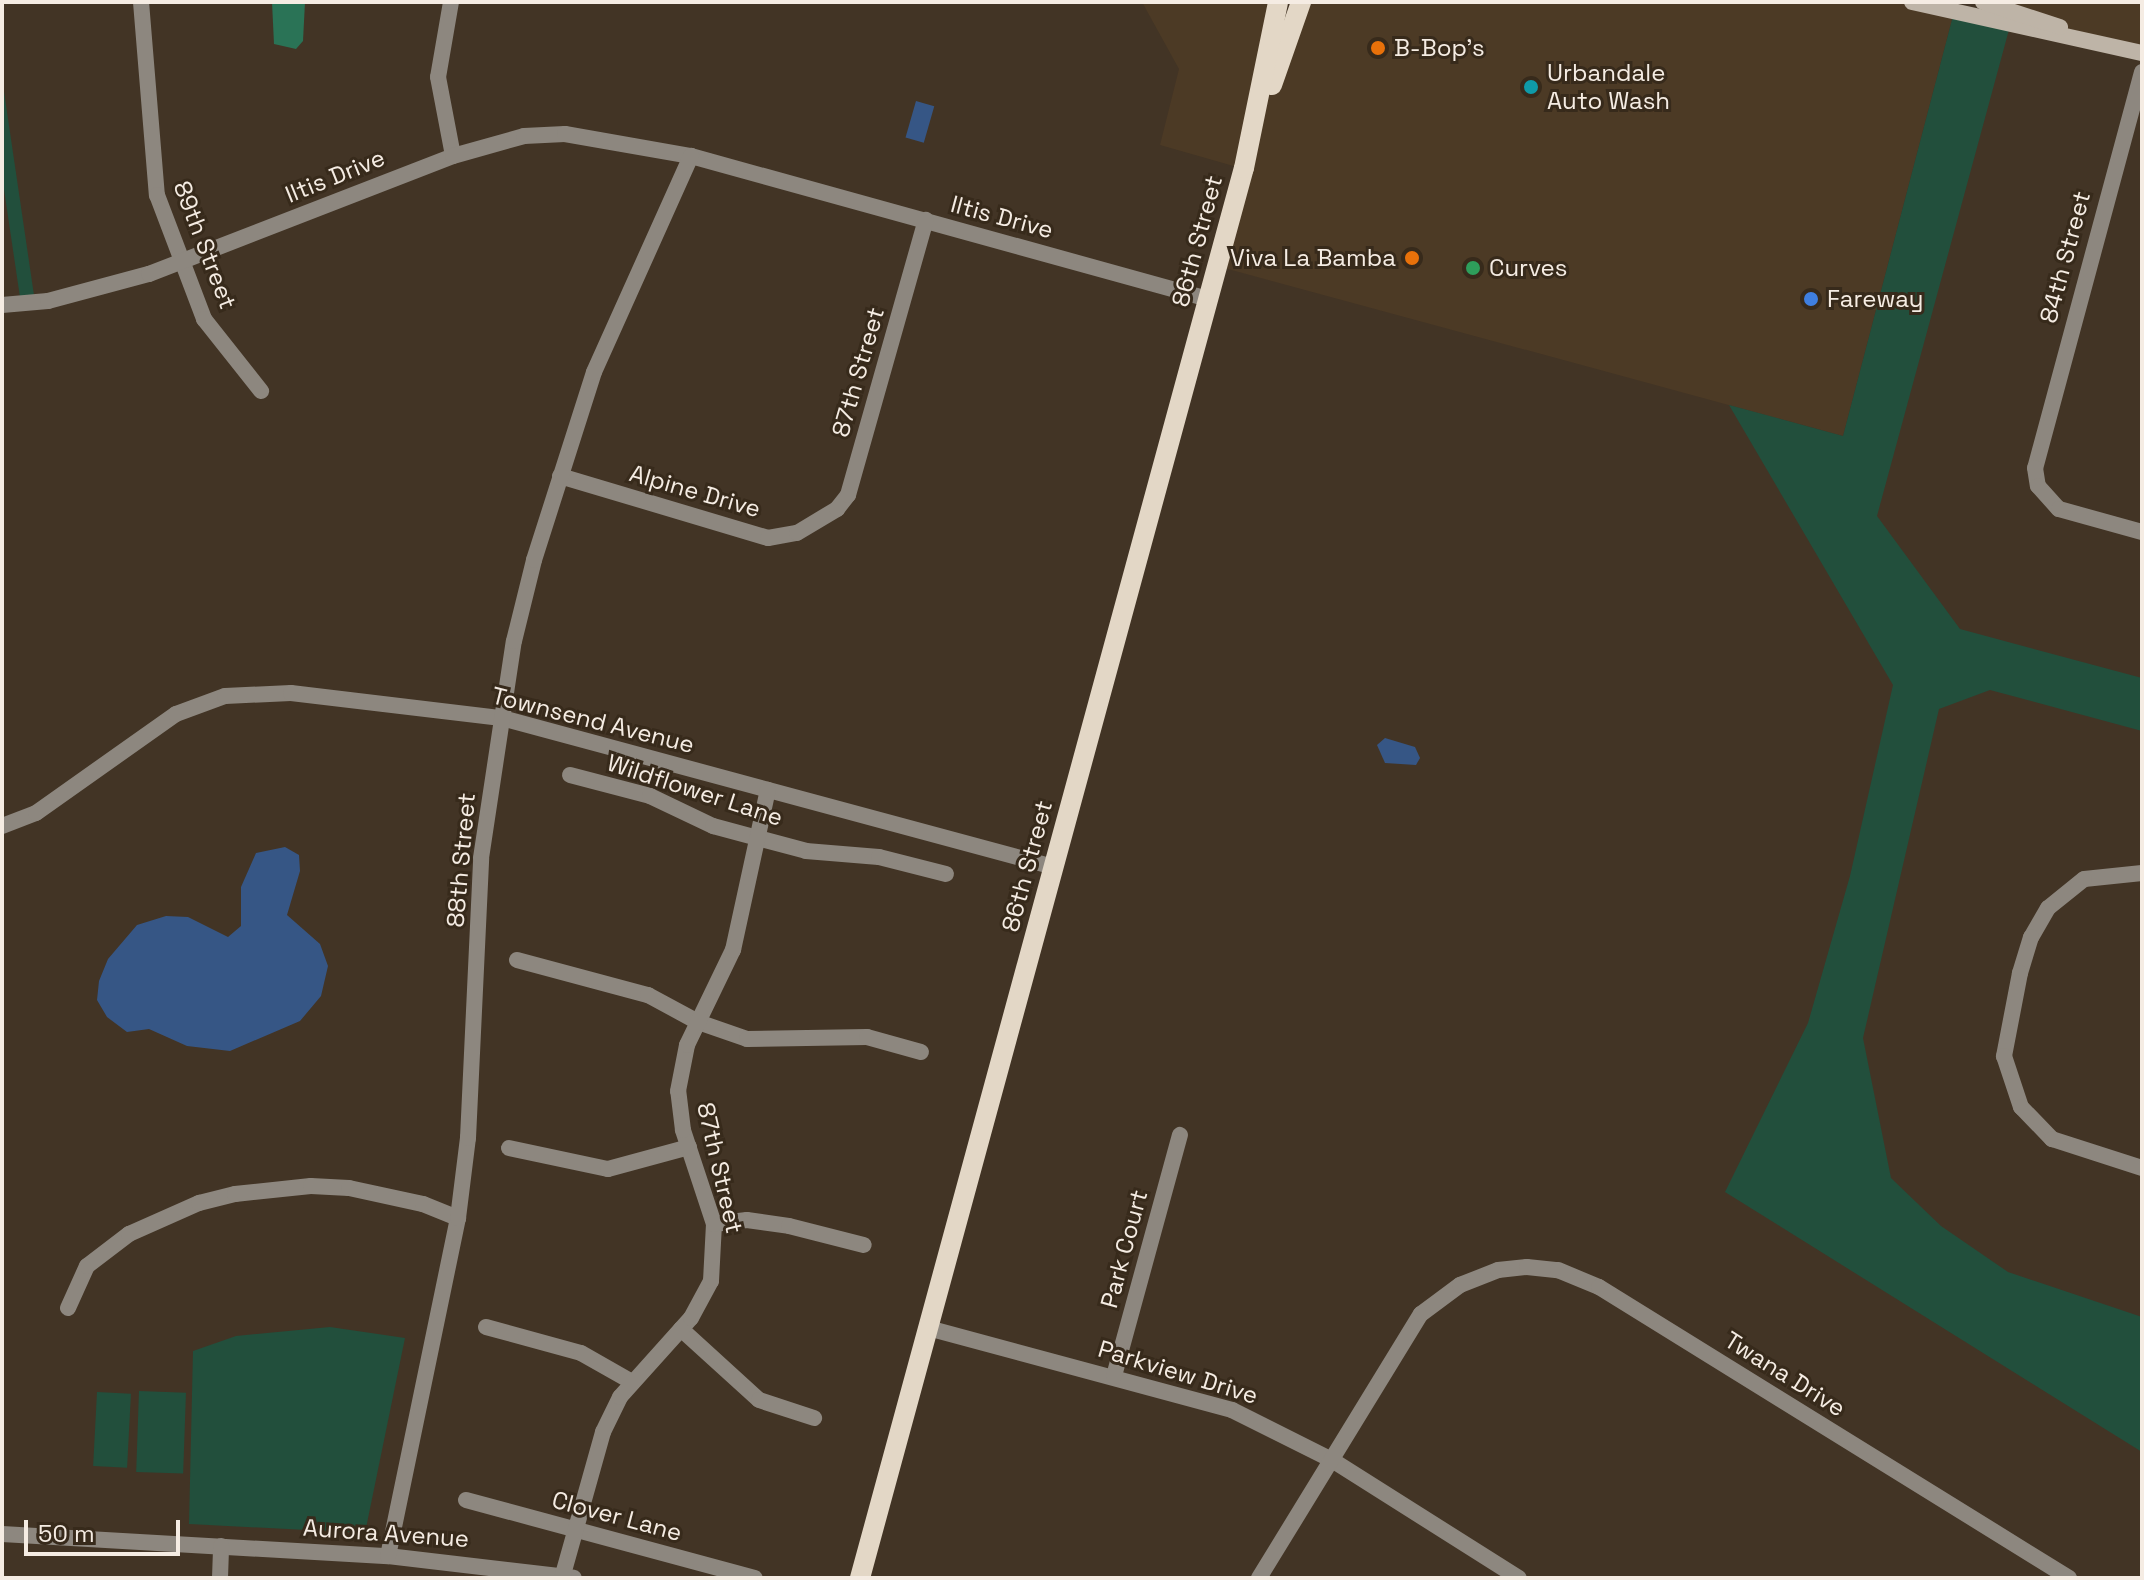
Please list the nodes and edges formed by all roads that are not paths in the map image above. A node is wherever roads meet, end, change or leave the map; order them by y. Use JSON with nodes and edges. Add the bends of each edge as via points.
{"nodes":[{"id":1,"x":141,"y":2,"type":"edge"},
{"id":2,"x":451,"y":2,"type":"edge"},
{"id":3,"x":1278,"y":2,"type":"edge"},
{"id":4,"x":1301,"y":2,"type":"edge"},
{"id":5,"x":1912,"y":2,"type":"edge"},
{"id":6,"x":1983,"y":2,"type":"edge"},
{"id":7,"x":2142,"y":53,"type":"edge"},
{"id":8,"x":2142,"y":72,"type":"edge"},
{"id":9,"x":453,"y":156,"type":"junction"},
{"id":10,"x":691,"y":156,"type":"junction"},
{"id":11,"x":1244,"y":168,"type":"junction"},
{"id":12,"x":926,"y":220,"type":"junction"},
{"id":13,"x":183,"y":262,"type":"junction"},
{"id":14,"x":1208,"y":299,"type":"junction"},
{"id":15,"x":2,"y":305,"type":"edge"},
{"id":16,"x":261,"y":391,"type":"dead end"},
{"id":17,"x":560,"y":476,"type":"junction"},
{"id":18,"x":815,"y":523,"type":"joint"},
{"id":19,"x":2142,"y":532,"type":"edge"},
{"id":20,"x":502,"y":718,"type":"junction"},
{"id":21,"x":570,"y":775,"type":"dead end"},
{"id":22,"x":768,"y":790,"type":"junction"},
{"id":23,"x":2,"y":826,"type":"edge"},
{"id":24,"x":758,"y":838,"type":"junction"},
{"id":25,"x":1054,"y":867,"type":"junction"},
{"id":26,"x":2142,"y":873,"type":"edge"},
{"id":27,"x":946,"y":874,"type":"dead end"},
{"id":28,"x":517,"y":960,"type":"dead end"},
{"id":29,"x":698,"y":1022,"type":"junction"},
{"id":30,"x":921,"y":1052,"type":"dead end"},
{"id":31,"x":1180,"y":1135,"type":"dead end"},
{"id":32,"x":689,"y":1147,"type":"junction"},
{"id":33,"x":509,"y":1148,"type":"dead end"},
{"id":34,"x":2142,"y":1168,"type":"edge"},
{"id":35,"x":458,"y":1218,"type":"junction"},
{"id":36,"x":714,"y":1224,"type":"junction"},
{"id":37,"x":864,"y":1245,"type":"dead end"},
{"id":38,"x":68,"y":1308,"type":"dead end"},
{"id":39,"x":486,"y":1327,"type":"dead end"},
{"id":40,"x":928,"y":1328,"type":"junction"},
{"id":41,"x":681,"y":1329,"type":"junction"},
{"id":42,"x":1114,"y":1376,"type":"junction"},
{"id":43,"x":632,"y":1382,"type":"junction"},
{"id":44,"x":814,"y":1418,"type":"dead end"},
{"id":45,"x":1332,"y":1460,"type":"junction"},
{"id":46,"x":466,"y":1500,"type":"dead end"},
{"id":47,"x":574,"y":1529,"type":"junction"},
{"id":48,"x":2,"y":1534,"type":"edge"},
{"id":49,"x":221,"y":1546,"type":"junction"},
{"id":50,"x":388,"y":1556,"type":"junction"},
{"id":51,"x":566,"y":1577,"type":"edge"},
{"id":52,"x":220,"y":1578,"type":"edge"},
{"id":53,"x":755,"y":1578,"type":"edge"},
{"id":54,"x":860,"y":1578,"type":"edge"},
{"id":55,"x":1259,"y":1578,"type":"edge"},
{"id":56,"x":1519,"y":1578,"type":"edge"},
{"id":57,"x":2069,"y":1578,"type":"edge"}],
"edges":[{"from":1,"to":13,"type":"street","name":"89th Street","via":[[151,166]]},
{"from":2,"to":9,"type":"street","via":[[438,77]]},
{"from":3,"to":11,"type":"main road","name":"86th Street"},
{"from":4,"to":11,"type":"main road","name":"86th Street"},
{"from":5,"to":7,"type":"main road"},
{"from":6,"to":7,"type":"main road"},
{"from":8,"to":19,"type":"street","name":"84th Street","via":[[2038,454],[2038,486],[2048,501],[2059,509]]},
{"from":9,"to":10,"type":"street","name":"Iltis Drive","via":[[524,136],[565,134]]},
{"from":9,"to":13,"type":"street","name":"Iltis Drive"},
{"from":10,"to":12,"type":"street","name":"Iltis Drive"},
{"from":10,"to":17,"type":"street","name":"88th Street","via":[[594,372]]},
{"from":11,"to":14,"type":"main road","name":"86th Street"},
{"from":12,"to":14,"type":"street","name":"Iltis Drive"},
{"from":12,"to":18,"type":"street","name":"87th Street","via":[[848,495]]},
{"from":13,"to":15,"type":"street","name":"Iltis Drive","via":[[48,301]]},
{"from":13,"to":16,"type":"street","name":"89th Street","via":[[204,319]]},
{"from":14,"to":25,"type":"main road","name":"86th Street"},
{"from":17,"to":18,"type":"street","name":"Alpine Drive","via":[[768,538]]},
{"from":17,"to":20,"type":"street","name":"88th Street","via":[[517,627]]},
{"from":20,"to":22,"type":"street","name":"Townsend Avenue"},
{"from":20,"to":23,"type":"street","name":"Townsend Avenue","via":[[291,693],[225,696],[162,721],[36,813]]},
{"from":20,"to":35,"type":"street","name":"88th Street","via":[[481,858],[468,1138]]},
{"from":21,"to":24,"type":"street","name":"Wildflower Lane","via":[[650,796],[713,826]]},
{"from":22,"to":24,"type":"street","name":"87th Street"},
{"from":22,"to":25,"type":"street","name":"Townsend Avenue"},
{"from":24,"to":27,"type":"street","name":"Wildflower Lane","via":[[806,851],[879,857]]},
{"from":24,"to":29,"type":"street","name":"87th Street","via":[[733,950]]},
{"from":25,"to":40,"type":"main road","name":"86th Street"},
{"from":26,"to":34,"type":"street","via":[[2084,879],[2048,908],[2031,937],[2008,1020],[2007,1078],[2021,1107],[2052,1139]]},
{"from":28,"to":29,"type":"street","via":[[648,995]]},
{"from":29,"to":30,"type":"street","via":[[747,1039],[867,1037]]},
{"from":29,"to":32,"type":"street","name":"87th Street","via":[[681,1065],[678,1091]]},
{"from":31,"to":42,"type":"street","name":"Park Court"},
{"from":32,"to":33,"type":"street","via":[[608,1169]]},
{"from":32,"to":36,"type":"street","name":"87th Street"},
{"from":35,"to":38,"type":"street","via":[[349,1188],[235,1194],[199,1203],[129,1234],[87,1266]]},
{"from":35,"to":50,"type":"street","name":"88th Street"},
{"from":36,"to":37,"type":"street","via":[[775,1224]]},
{"from":36,"to":41,"type":"street","name":"87th Street","via":[[711,1281]]},
{"from":39,"to":43,"type":"street","via":[[581,1353]]},
{"from":40,"to":42,"type":"street","name":"Parkview Drive"},
{"from":40,"to":54,"type":"main road","name":"86th Street"},
{"from":41,"to":43,"type":"street","name":"87th Street"},
{"from":41,"to":44,"type":"street","via":[[759,1400]]},
{"from":42,"to":45,"type":"street","name":"Parkview Drive","via":[[1232,1410]]},
{"from":43,"to":47,"type":"street","name":"87th Street","via":[[603,1432]]},
{"from":45,"to":55,"type":"street","name":"Twana Drive"},
{"from":45,"to":56,"type":"street","name":"Parkview Drive"},
{"from":45,"to":57,"type":"street","name":"Twana Drive","via":[[1421,1314],[1460,1285],[1498,1270],[1558,1270],[1599,1287]]},
{"from":46,"to":47,"type":"street","name":"Clover Lane"},
{"from":47,"to":51,"type":"street","name":"87th Street"},
{"from":47,"to":53,"type":"street","name":"Clover Lane"},
{"from":48,"to":49,"type":"street","name":"Aurora Avenue"},
{"from":49,"to":50,"type":"street","name":"Aurora Avenue"},
{"from":49,"to":52,"type":"street"},
{"from":50,"to":51,"type":"street","name":"Aurora Avenue"}]}
